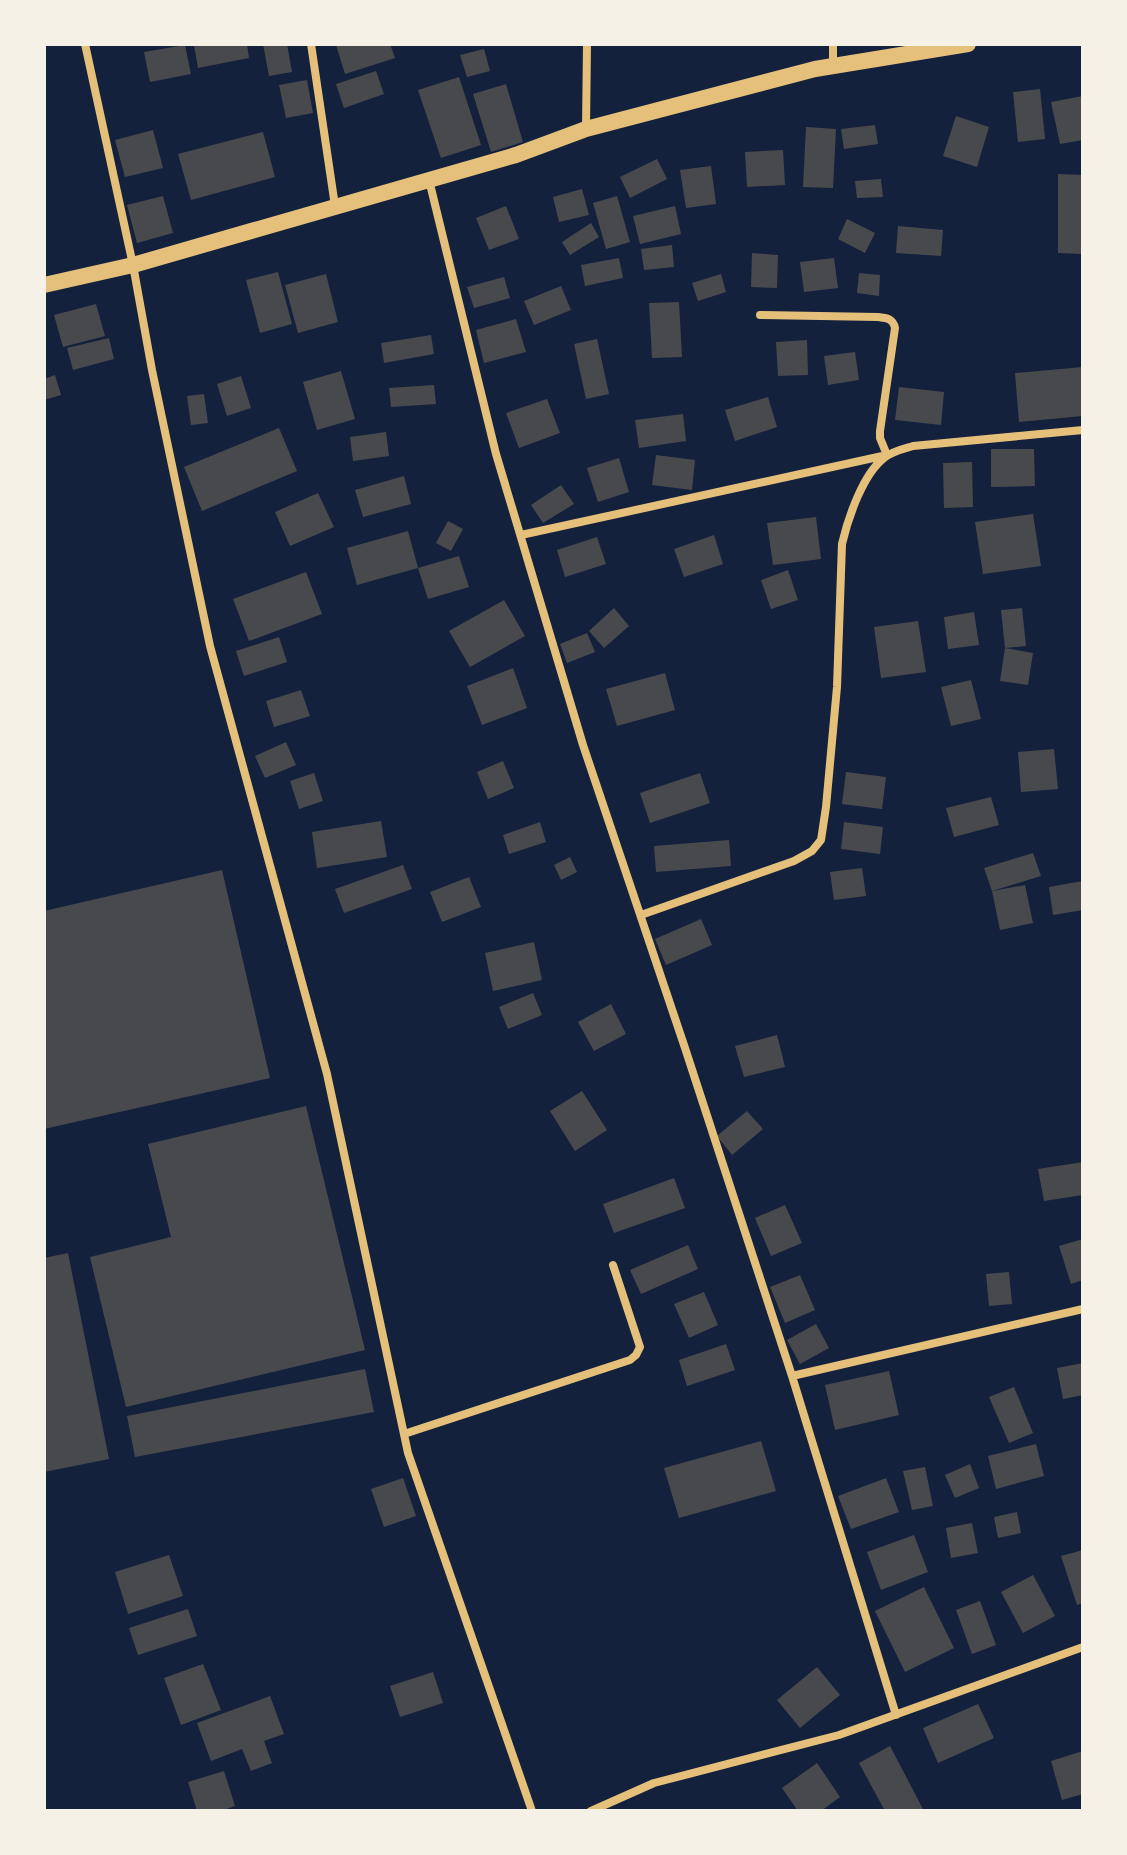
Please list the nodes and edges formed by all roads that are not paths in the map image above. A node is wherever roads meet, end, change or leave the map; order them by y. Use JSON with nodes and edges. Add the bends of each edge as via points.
{"nodes":[{"id":1,"x":85,"y":44,"type":"edge"},
{"id":2,"x":311,"y":44,"type":"edge"},
{"id":3,"x":587,"y":44,"type":"edge"},
{"id":4,"x":833,"y":44,"type":"edge"},
{"id":5,"x":968,"y":44,"type":"edge"},
{"id":6,"x":833,"y":66,"type":"junction"},
{"id":7,"x":586,"y":129,"type":"junction"},
{"id":8,"x":429,"y":180,"type":"junction"},
{"id":9,"x":335,"y":206,"type":"junction"},
{"id":10,"x":133,"y":265,"type":"junction"},
{"id":11,"x":44,"y":285,"type":"edge"},
{"id":12,"x":760,"y":315,"type":"dead end"},
{"id":13,"x":1083,"y":430,"type":"edge"},
{"id":14,"x":887,"y":455,"type":"junction"},
{"id":15,"x":521,"y":535,"type":"junction"},
{"id":16,"x":641,"y":915,"type":"junction"},
{"id":17,"x":613,"y":1265,"type":"dead end"},
{"id":18,"x":1083,"y":1309,"type":"edge"},
{"id":19,"x":792,"y":1376,"type":"junction"},
{"id":20,"x":404,"y":1434,"type":"junction"},
{"id":21,"x":1083,"y":1647,"type":"edge"},
{"id":22,"x":896,"y":1715,"type":"junction"},
{"id":23,"x":532,"y":1811,"type":"edge"},
{"id":24,"x":591,"y":1811,"type":"edge"}],
"edges":[{"from":1,"to":10,"type":"street"},
{"from":2,"to":9,"type":"street"},
{"from":3,"to":7,"type":"street"},
{"from":4,"to":6,"type":"street"},
{"from":5,"to":6,"type":"main road"},
{"from":6,"to":7,"type":"main road"},
{"from":7,"to":8,"type":"main road"},
{"from":8,"to":9,"type":"main road"},
{"from":8,"to":15,"type":"street"},
{"from":9,"to":10,"type":"main road"},
{"from":10,"to":11,"type":"main road"},
{"from":10,"to":20,"type":"street","via":[[210,646],[327,1074]]},
{"from":12,"to":14,"type":"street","via":[[892,321],[880,431]]},
{"from":13,"to":14,"type":"street","via":[[913,446]]},
{"from":14,"to":15,"type":"street"},
{"from":14,"to":16,"type":"street","via":[[865,484],[842,544],[837,687],[821,840],[794,861]]},
{"from":15,"to":16,"type":"street","via":[[583,745]]},
{"from":16,"to":19,"type":"street"},
{"from":17,"to":20,"type":"street","via":[[640,1347],[630,1360]]},
{"from":18,"to":19,"type":"street"},
{"from":19,"to":22,"type":"street"},
{"from":20,"to":23,"type":"street"},
{"from":21,"to":22,"type":"street"},
{"from":22,"to":24,"type":"street","via":[[654,1783]]}]}
